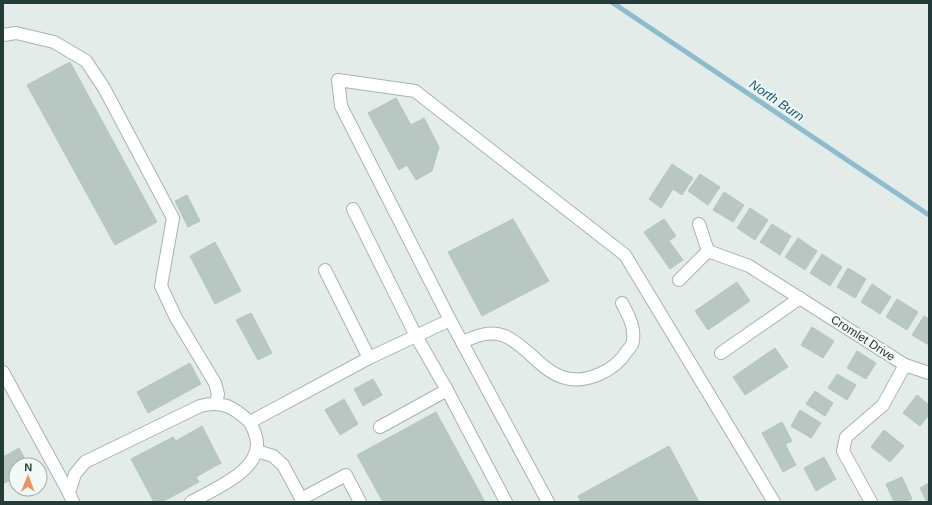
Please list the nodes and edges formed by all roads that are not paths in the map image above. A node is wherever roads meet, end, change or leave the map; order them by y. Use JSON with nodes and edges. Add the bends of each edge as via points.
{"nodes":[{"id":1,"x":3,"y":35,"type":"edge"},
{"id":2,"x":354,"y":209,"type":"dead end"},
{"id":3,"x":699,"y":224,"type":"dead end"},
{"id":4,"x":708,"y":251,"type":"junction"},
{"id":5,"x":325,"y":270,"type":"dead end"},
{"id":6,"x":679,"y":280,"type":"dead end"},
{"id":7,"x":800,"y":298,"type":"junction"},
{"id":8,"x":622,"y":303,"type":"dead end"},
{"id":9,"x":450,"y":320,"type":"junction"},
{"id":10,"x":416,"y":336,"type":"junction"},
{"id":11,"x":462,"y":342,"type":"junction"},
{"id":12,"x":721,"y":353,"type":"dead end"},
{"id":13,"x":369,"y":358,"type":"junction"},
{"id":14,"x":905,"y":365,"type":"junction"},
{"id":15,"x":3,"y":372,"type":"edge"},
{"id":16,"x":929,"y":373,"type":"edge"},
{"id":17,"x":447,"y":390,"type":"junction"},
{"id":18,"x":216,"y":403,"type":"junction"},
{"id":19,"x":250,"y":422,"type":"junction"},
{"id":20,"x":380,"y":427,"type":"dead end"},
{"id":21,"x":257,"y":452,"type":"junction"},
{"id":22,"x":71,"y":497,"type":"edge"},
{"id":23,"x":302,"y":500,"type":"edge"},
{"id":24,"x":192,"y":502,"type":"edge"},
{"id":25,"x":360,"y":502,"type":"edge"},
{"id":26,"x":506,"y":502,"type":"edge"},
{"id":27,"x":548,"y":502,"type":"edge"},
{"id":28,"x":774,"y":502,"type":"edge"},
{"id":29,"x":871,"y":502,"type":"edge"}],
"edges":[{"from":1,"to":18,"type":"street","via":[[16,34],[54,42],[86,61],[104,88],[172,218],[161,286],[176,318],[215,382],[218,394]]},
{"from":2,"to":10,"type":"street"},
{"from":3,"to":4,"type":"street"},
{"from":4,"to":6,"type":"street"},
{"from":4,"to":7,"type":"street","name":"Cromlet Drive","via":[[748,266]]},
{"from":5,"to":13,"type":"street"},
{"from":7,"to":12,"type":"street"},
{"from":7,"to":14,"type":"street","name":"Cromlet Drive"},
{"from":8,"to":11,"type":"street","via":[[633,326],[633,342],[622,359],[603,372],[587,378],[570,380],[560,376],[505,336],[480,334]]},
{"from":9,"to":10,"type":"street"},
{"from":9,"to":11,"type":"street"},
{"from":9,"to":28,"type":"street","via":[[341,106],[338,80],[415,91],[625,255]]},
{"from":10,"to":13,"type":"street"},
{"from":10,"to":17,"type":"street"},
{"from":11,"to":27,"type":"street"},
{"from":13,"to":19,"type":"street"},
{"from":14,"to":16,"type":"street","name":"Cromlet Drive"},
{"from":14,"to":29,"type":"street","via":[[883,405],[846,438],[843,451]]},
{"from":15,"to":22,"type":"street"},
{"from":17,"to":20,"type":"street"},
{"from":17,"to":26,"type":"street"},
{"from":18,"to":19,"type":"street","via":[[239,412]]},
{"from":18,"to":22,"type":"street","via":[[200,406],[85,462],[75,474]]},
{"from":19,"to":21,"type":"street","via":[[257,437]]},
{"from":21,"to":23,"type":"street","via":[[273,456],[283,465]]},
{"from":21,"to":24,"type":"street","via":[[248,466],[237,476]]},
{"from":23,"to":25,"type":"street","via":[[346,475]]}]}
